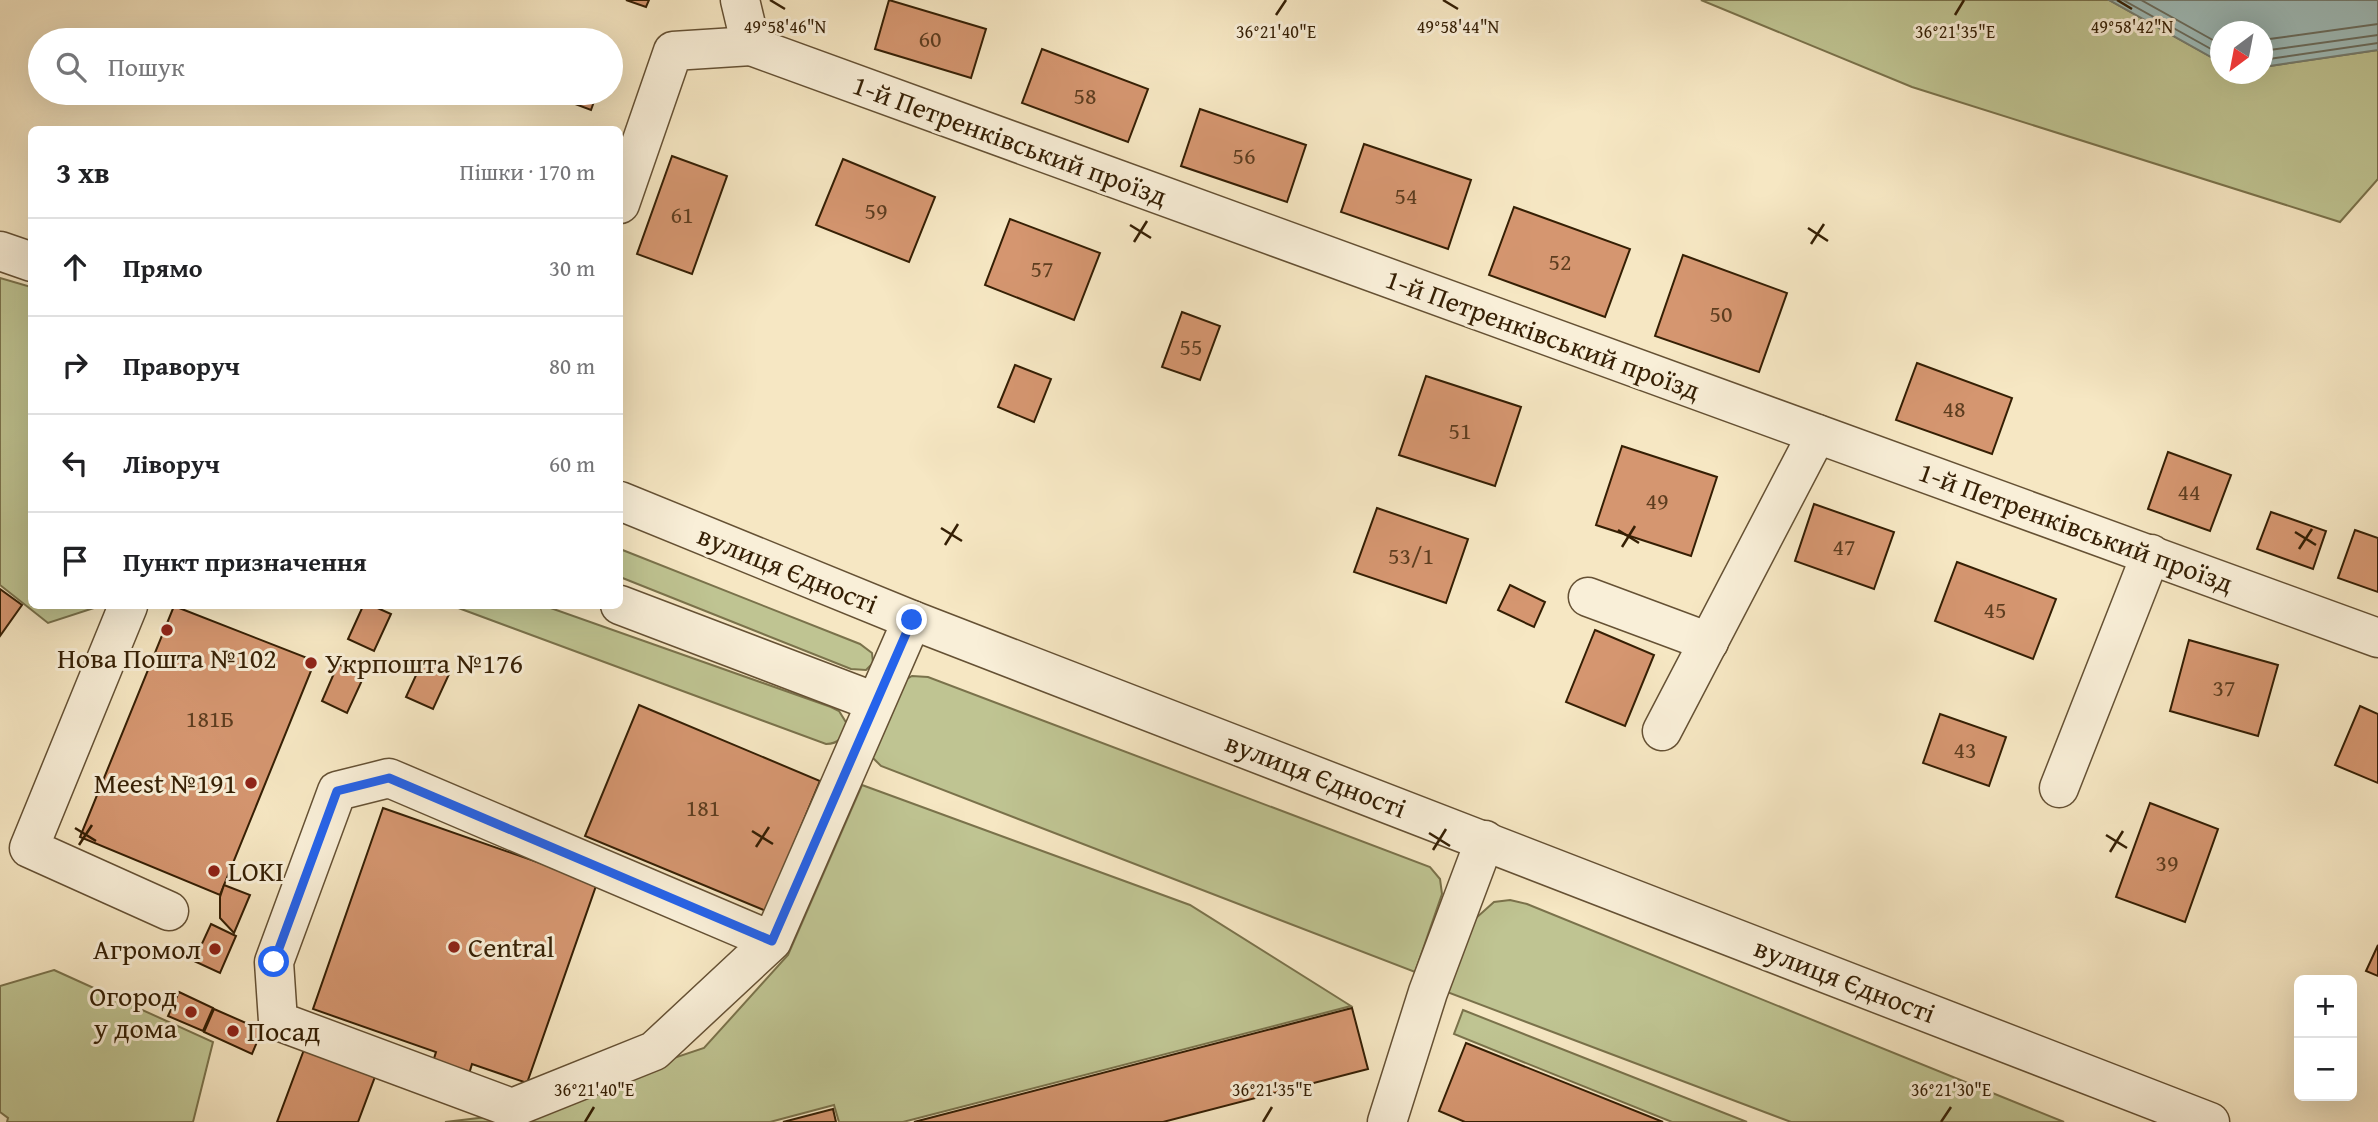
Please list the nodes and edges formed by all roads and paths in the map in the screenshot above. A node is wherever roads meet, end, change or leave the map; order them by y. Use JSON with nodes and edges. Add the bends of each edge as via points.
{"nodes":[{"id":1,"x":740,"y":0,"type":"edge"},
{"id":2,"x":751,"y":46,"type":"junction"},
{"id":3,"x":623,"y":195,"type":"edge"},
{"id":4,"x":0,"y":250,"type":"edge"},
{"id":5,"x":28,"y":260,"type":"edge"},
{"id":6,"x":1817,"y":434,"type":"junction"},
{"id":7,"x":623,"y":502,"type":"edge"},
{"id":8,"x":2151,"y":554,"type":"junction"},
{"id":9,"x":1588,"y":597,"type":"dead end"},
{"id":10,"x":623,"y":606,"type":"edge"},
{"id":11,"x":127,"y":609,"type":"edge"},
{"id":12,"x":912,"y":620,"type":"junction"},
{"id":13,"x":2378,"y":638,"type":"edge"},
{"id":14,"x":1709,"y":642,"type":"junction"},
{"id":15,"x":876,"y":702,"type":"junction"},
{"id":16,"x":1662,"y":731,"type":"dead end"},
{"id":17,"x":2059,"y":788,"type":"dead end"},
{"id":18,"x":1485,"y":840,"type":"junction"},
{"id":19,"x":169,"y":911,"type":"dead end"},
{"id":20,"x":772,"y":941,"type":"junction"},
{"id":21,"x":1387,"y":1122,"type":"edge"},
{"id":22,"x":2210,"y":1122,"type":"edge"}],
"edges":[{"from":1,"to":2,"type":"street"},
{"from":2,"to":3,"type":"street","via":[[673,51]]},
{"from":2,"to":6,"type":"street","name":"1-й Петренківський проїзд"},
{"from":4,"to":5,"type":"street"},
{"from":6,"to":8,"type":"street","name":"1-й Петренківський проїзд"},
{"from":6,"to":14,"type":"street"},
{"from":7,"to":12,"type":"street","name":"вулиця Єдності"},
{"from":8,"to":13,"type":"street","name":"1-й Петренківський проїзд"},
{"from":8,"to":17,"type":"street"},
{"from":9,"to":14,"type":"street"},
{"from":10,"to":15,"type":"street"},
{"from":11,"to":19,"type":"street","via":[[29,849]]},
{"from":12,"to":15,"type":"street"},
{"from":12,"to":18,"type":"street","name":"вулиця Єдності"},
{"from":14,"to":16,"type":"street"},
{"from":15,"to":20,"type":"street"},
{"from":18,"to":21,"type":"street","via":[[1428,992]]},
{"from":18,"to":22,"type":"street","name":"вулиця Єдності"},
{"from":20,"to":20,"type":"street","via":[[389,778],[337,791],[274,962],[278,1021],[512,1108],[654,1051]]}]}
